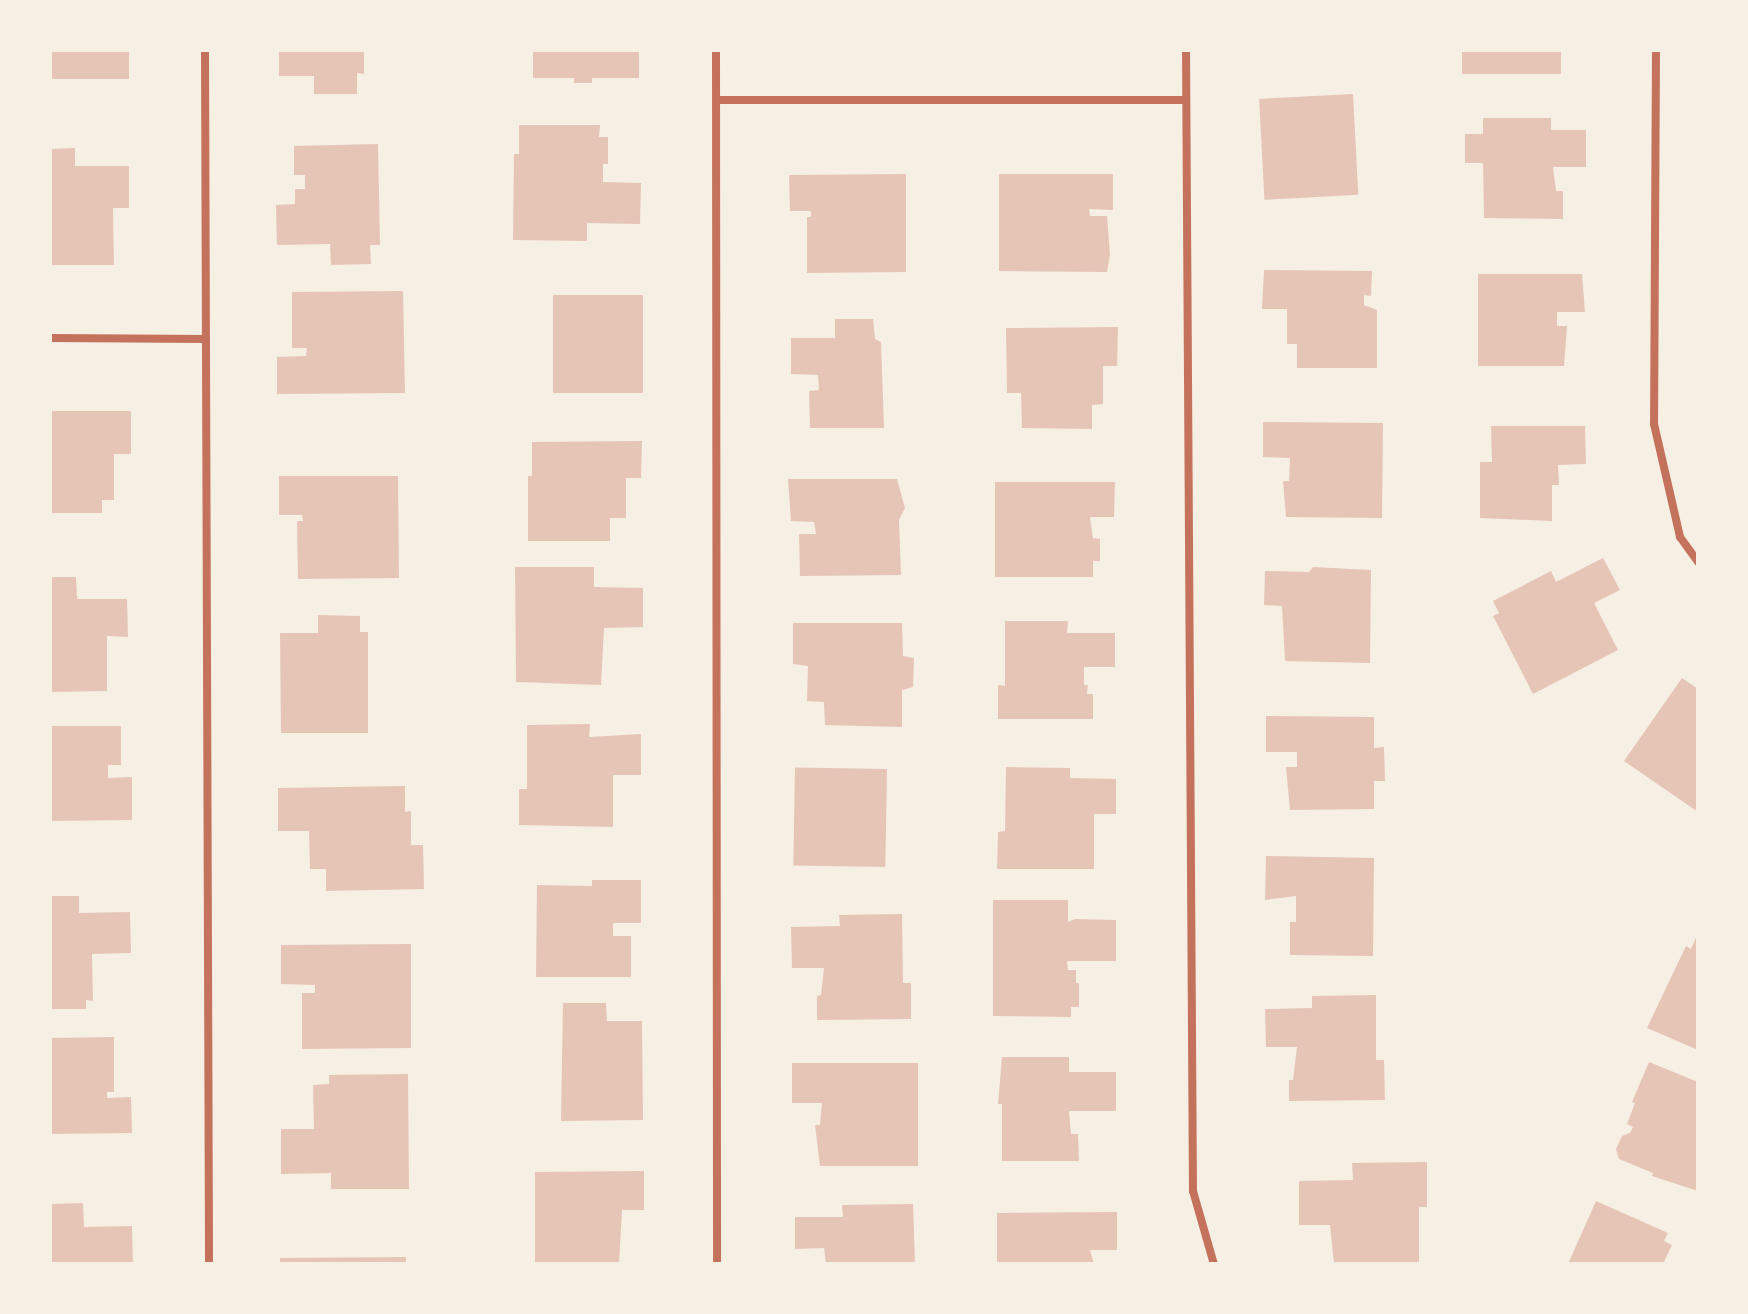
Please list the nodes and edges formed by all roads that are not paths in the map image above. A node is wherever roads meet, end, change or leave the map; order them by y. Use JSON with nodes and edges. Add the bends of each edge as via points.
{"nodes":[{"id":1,"x":205,"y":50,"type":"edge"},
{"id":2,"x":716,"y":50,"type":"edge"},
{"id":3,"x":1186,"y":50,"type":"edge"},
{"id":4,"x":1656,"y":50,"type":"edge"},
{"id":5,"x":717,"y":100,"type":"junction"},
{"id":6,"x":1186,"y":100,"type":"junction"},
{"id":7,"x":50,"y":338,"type":"edge"},
{"id":8,"x":206,"y":339,"type":"junction"},
{"id":9,"x":1698,"y":562,"type":"edge"},
{"id":10,"x":209,"y":1264,"type":"edge"},
{"id":11,"x":717,"y":1264,"type":"edge"},
{"id":12,"x":1214,"y":1264,"type":"edge"}],
"edges":[{"from":1,"to":8,"type":"street"},
{"from":2,"to":5,"type":"street"},
{"from":3,"to":6,"type":"street"},
{"from":4,"to":9,"type":"street","via":[[1654,424],[1680,537]]},
{"from":5,"to":6,"type":"street"},
{"from":5,"to":11,"type":"street"},
{"from":6,"to":12,"type":"street","via":[[1193,1191]]},
{"from":7,"to":8,"type":"street"},
{"from":8,"to":10,"type":"street"}]}
